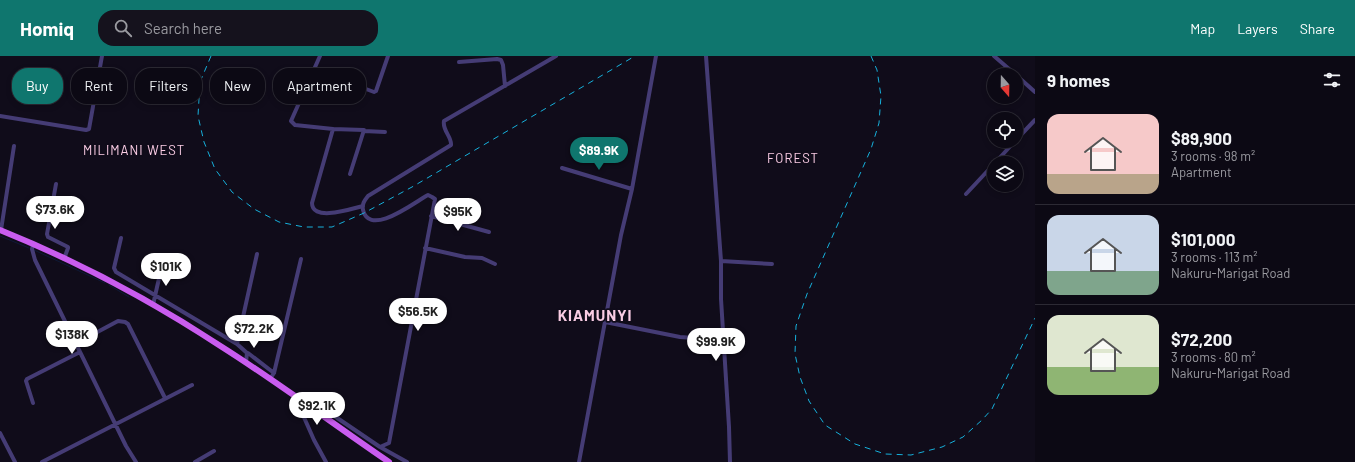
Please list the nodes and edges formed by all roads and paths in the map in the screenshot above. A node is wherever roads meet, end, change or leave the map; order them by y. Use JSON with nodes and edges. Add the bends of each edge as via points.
{"nodes":[{"id":1,"x":102,"y":56,"type":"edge"},
{"id":2,"x":320,"y":56,"type":"edge"},
{"id":3,"x":388,"y":56,"type":"edge"},
{"id":4,"x":556,"y":56,"type":"edge"},
{"id":5,"x":656,"y":56,"type":"edge"},
{"id":6,"x":706,"y":56,"type":"edge"},
{"id":7,"x":994,"y":56,"type":"edge"},
{"id":8,"x":459,"y":62,"type":"dead end"},
{"id":9,"x":1008,"y":68,"type":"edge"},
{"id":10,"x":1023,"y":81,"type":"edge"},
{"id":11,"x":505,"y":86,"type":"junction"},
{"id":12,"x":366,"y":89,"type":"edge"},
{"id":13,"x":1035,"y":92,"type":"edge"},
{"id":14,"x":0,"y":116,"type":"edge"},
{"id":15,"x":1035,"y":120,"type":"edge"},
{"id":16,"x":333,"y":129,"type":"junction"},
{"id":17,"x":364,"y":131,"type":"junction"},
{"id":18,"x":385,"y":132,"type":"dead end"},
{"id":19,"x":1023,"y":133,"type":"edge"},
{"id":20,"x":14,"y":146,"type":"dead end"},
{"id":21,"x":1010,"y":148,"type":"edge"},
{"id":22,"x":1002,"y":156,"type":"edge"},
{"id":23,"x":562,"y":168,"type":"dead end"},
{"id":24,"x":987,"y":172,"type":"edge"},
{"id":25,"x":350,"y":174,"type":"dead end"},
{"id":26,"x":56,"y":184,"type":"dead end"},
{"id":27,"x":632,"y":189,"type":"junction"},
{"id":28,"x":966,"y":194,"type":"dead end"},
{"id":29,"x":363,"y":206,"type":"junction"},
{"id":30,"x":431,"y":216,"type":"junction"},
{"id":31,"x":1,"y":230,"type":"edge"},
{"id":32,"x":489,"y":232,"type":"dead end"},
{"id":33,"x":121,"y":238,"type":"dead end"},
{"id":34,"x":33,"y":245,"type":"junction"},
{"id":35,"x":425,"y":248,"type":"junction"},
{"id":36,"x":257,"y":254,"type":"dead end"},
{"id":37,"x":64,"y":259,"type":"junction"},
{"id":38,"x":301,"y":259,"type":"dead end"},
{"id":39,"x":721,"y":261,"type":"junction"},
{"id":40,"x":495,"y":264,"type":"dead end"},
{"id":41,"x":772,"y":264,"type":"dead end"},
{"id":42,"x":162,"y":265,"type":"dead end"},
{"id":43,"x":156,"y":295,"type":"junction"},
{"id":44,"x":153,"y":305,"type":"junction"},
{"id":45,"x":605,"y":322,"type":"junction"},
{"id":46,"x":723,"y":340,"type":"junction"},
{"id":47,"x":75,"y":344,"type":"junction"},
{"id":48,"x":237,"y":344,"type":"junction"},
{"id":49,"x":80,"y":352,"type":"junction"},
{"id":50,"x":247,"y":353,"type":"junction"},
{"id":51,"x":246,"y":362,"type":"junction"},
{"id":52,"x":274,"y":373,"type":"junction"},
{"id":53,"x":270,"y":379,"type":"junction"},
{"id":54,"x":192,"y":384,"type":"dead end"},
{"id":55,"x":294,"y":396,"type":"junction"},
{"id":56,"x":165,"y":398,"type":"junction"},
{"id":57,"x":301,"y":401,"type":"junction"},
{"id":58,"x":33,"y":403,"type":"dead end"},
{"id":59,"x":116,"y":424,"type":"junction"},
{"id":60,"x":0,"y":433,"type":"edge"},
{"id":61,"x":389,"y":443,"type":"junction"},
{"id":62,"x":380,"y":446,"type":"junction"},
{"id":63,"x":388,"y":450,"type":"junction"},
{"id":64,"x":214,"y":451,"type":"dead end"},
{"id":65,"x":15,"y":462,"type":"edge"},
{"id":66,"x":42,"y":462,"type":"edge"},
{"id":67,"x":136,"y":462,"type":"edge"},
{"id":68,"x":195,"y":462,"type":"edge"},
{"id":69,"x":326,"y":462,"type":"edge"},
{"id":70,"x":389,"y":462,"type":"edge"},
{"id":71,"x":407,"y":462,"type":"edge"},
{"id":72,"x":579,"y":462,"type":"edge"},
{"id":73,"x":730,"y":462,"type":"edge"}],
"edges":[{"from":1,"to":14,"type":"street","via":[[89,129]]},
{"from":2,"to":16,"type":"street","via":[[291,121],[295,125]]},
{"from":3,"to":12,"type":"street","via":[[376,91]]},
{"from":4,"to":11,"type":"street"},
{"from":5,"to":27,"type":"street"},
{"from":6,"to":39,"type":"street"},
{"from":7,"to":9,"type":"street"},
{"from":8,"to":11,"type":"street","via":[[501,60]]},
{"from":10,"to":13,"type":"street"},
{"from":11,"to":29,"type":"street","via":[[444,121],[443,126],[450,145],[368,196]]},
{"from":15,"to":19,"type":"street"},
{"from":16,"to":17,"type":"street"},
{"from":16,"to":29,"type":"street","via":[[312,203],[313,209],[323,214]]},
{"from":17,"to":18,"type":"street"},
{"from":17,"to":25,"type":"street"},
{"from":20,"to":31,"type":"street"},
{"from":21,"to":22,"type":"street"},
{"from":23,"to":27,"type":"street"},
{"from":24,"to":28,"type":"street"},
{"from":26,"to":37,"type":"street","via":[[47,234],[48,237],[68,246]]},
{"from":27,"to":45,"type":"street"},
{"from":29,"to":30,"type":"street","via":[[366,216],[377,221],[388,218],[428,195],[434,200]]},
{"from":30,"to":32,"type":"street"},
{"from":30,"to":35,"type":"street"},
{"from":31,"to":34,"type":"main road"},
{"from":33,"to":43,"type":"street","via":[[114,270]]},
{"from":34,"to":37,"type":"main road"},
{"from":34,"to":47,"type":"street","via":[[35,260]]},
{"from":35,"to":40,"type":"street","via":[[482,258]]},
{"from":35,"to":61,"type":"street"},
{"from":36,"to":48,"type":"street"},
{"from":37,"to":44,"type":"main road"},
{"from":38,"to":52,"type":"street"},
{"from":39,"to":41,"type":"street"},
{"from":39,"to":46,"type":"street"},
{"from":42,"to":43,"type":"street"},
{"from":43,"to":44,"type":"street"},
{"from":43,"to":48,"type":"street"},
{"from":44,"to":51,"type":"main road"},
{"from":45,"to":46,"type":"street","via":[[680,337]]},
{"from":45,"to":72,"type":"street"},
{"from":46,"to":73,"type":"street"},
{"from":47,"to":49,"type":"street"},
{"from":47,"to":56,"type":"street","via":[[118,321],[128,324]]},
{"from":48,"to":50,"type":"street"},
{"from":49,"to":58,"type":"street","via":[[27,379]]},
{"from":49,"to":59,"type":"street"},
{"from":50,"to":51,"type":"street"},
{"from":50,"to":52,"type":"street"},
{"from":51,"to":53,"type":"main road"},
{"from":52,"to":53,"type":"street"},
{"from":53,"to":55,"type":"main road"},
{"from":54,"to":56,"type":"street"},
{"from":55,"to":57,"type":"main road"},
{"from":55,"to":69,"type":"street"},
{"from":56,"to":59,"type":"street"},
{"from":57,"to":62,"type":"street","via":[[324,409]]},
{"from":57,"to":70,"type":"main road"},
{"from":59,"to":66,"type":"street"},
{"from":59,"to":67,"type":"street"},
{"from":60,"to":65,"type":"street"},
{"from":61,"to":62,"type":"street"},
{"from":61,"to":63,"type":"street"},
{"from":62,"to":63,"type":"street"},
{"from":63,"to":71,"type":"street"},
{"from":64,"to":68,"type":"street"}]}
